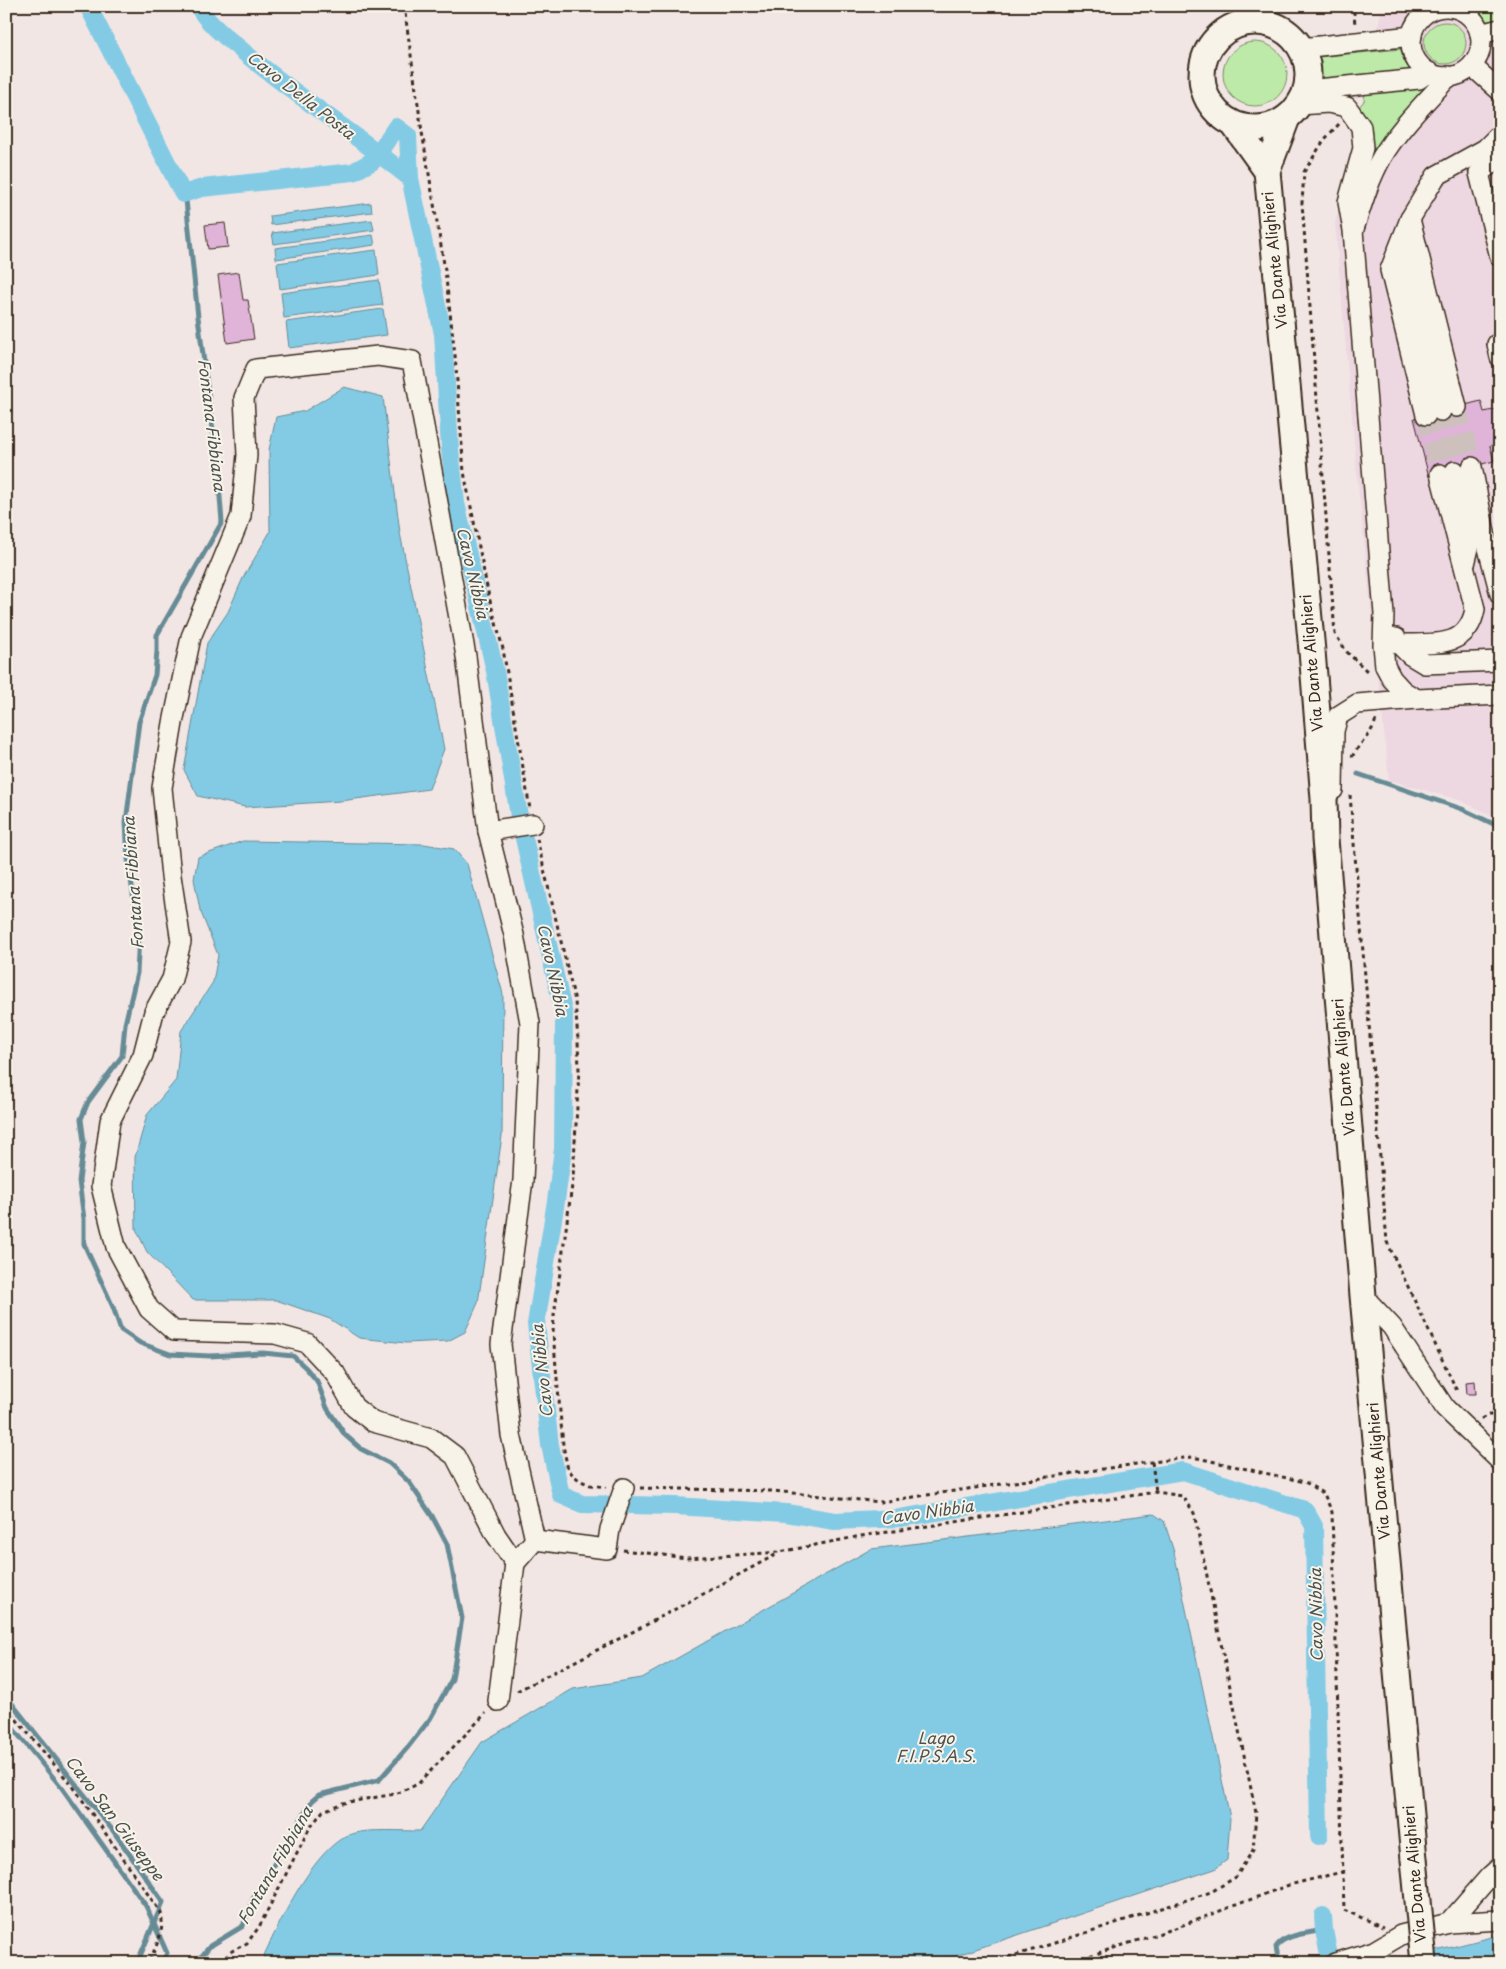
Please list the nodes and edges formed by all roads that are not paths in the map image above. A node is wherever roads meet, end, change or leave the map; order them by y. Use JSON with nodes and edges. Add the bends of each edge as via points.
{"nodes":[{"id":1,"x":1435,"y":7,"type":"edge"},
{"id":2,"x":1239,"y":16,"type":"edge"},
{"id":3,"x":1268,"y":16,"type":"edge"},
{"id":4,"x":1500,"y":29,"type":"edge"},
{"id":5,"x":1480,"y":34,"type":"junction"},
{"id":6,"x":1412,"y":36,"type":"junction"},
{"id":7,"x":1301,"y":48,"type":"junction"},
{"id":8,"x":1472,"y":66,"type":"junction"},
{"id":9,"x":1429,"y":72,"type":"junction"},
{"id":10,"x":1449,"y":76,"type":"junction"},
{"id":11,"x":1500,"y":92,"type":"edge"},
{"id":12,"x":1298,"y":104,"type":"junction"},
{"id":13,"x":1234,"y":124,"type":"junction"},
{"id":14,"x":1500,"y":134,"type":"edge"},
{"id":15,"x":1500,"y":157,"type":"edge"},
{"id":16,"x":1467,"y":158,"type":"junction"},
{"id":17,"x":1267,"y":171,"type":"junction"},
{"id":18,"x":1479,"y":173,"type":"junction"},
{"id":19,"x":1410,"y":220,"type":"junction"},
{"id":20,"x":1353,"y":230,"type":"junction"},
{"id":21,"x":1500,"y":257,"type":"edge"},
{"id":22,"x":1500,"y":594,"type":"edge"},
{"id":23,"x":1384,"y":614,"type":"junction"},
{"id":24,"x":1399,"y":644,"type":"junction"},
{"id":25,"x":1500,"y":661,"type":"edge"},
{"id":26,"x":1500,"y":695,"type":"edge"},
{"id":27,"x":1416,"y":699,"type":"junction"},
{"id":28,"x":524,"y":825,"type":"road end"},
{"id":29,"x":488,"y":831,"type":"junction"},
{"id":30,"x":1325,"y":839,"type":"junction"},
{"id":31,"x":1363,"y":1296,"type":"junction"},
{"id":32,"x":1500,"y":1462,"type":"edge"},
{"id":33,"x":620,"y":1499,"type":"road end"},
{"id":34,"x":535,"y":1540,"type":"junction"},
{"id":35,"x":515,"y":1563,"type":"junction"},
{"id":36,"x":498,"y":1701,"type":"road end"},
{"id":37,"x":1500,"y":1867,"type":"edge"},
{"id":38,"x":1500,"y":1920,"type":"edge"},
{"id":39,"x":1449,"y":1924,"type":"junction"},
{"id":40,"x":1335,"y":1963,"type":"edge"},
{"id":41,"x":1424,"y":1963,"type":"edge"}],
"edges":[{"from":1,"to":5,"type":"street","via":[[1451,7],[1467,13],[1478,26]]},
{"from":1,"to":6,"type":"street","via":[[1419,19]]},
{"from":2,"to":3,"type":"main road","name":"Via Dante Alighieri","via":[[1255,22]]},
{"from":2,"to":13,"type":"main road","name":"Via Dante Alighieri","via":[[1209,48],[1203,65],[1202,83],[1208,100],[1219,115]]},
{"from":3,"to":7,"type":"main road","name":"Via Dante Alighieri"},
{"from":4,"to":5,"type":"street"},
{"from":5,"to":8,"type":"street","via":[[1480,51]]},
{"from":6,"to":7,"type":"street"},
{"from":6,"to":9,"type":"street","via":[[1414,56]]},
{"from":7,"to":12,"type":"main road","name":"Via Dante Alighieri","via":[[1308,68]]},
{"from":8,"to":10,"type":"street"},
{"from":8,"to":11,"type":"street"},
{"from":9,"to":10,"type":"street"},
{"from":9,"to":12,"type":"street","via":[[1419,78]]},
{"from":10,"to":20,"type":"street","via":[[1382,156]]},
{"from":12,"to":13,"type":"main road","name":"Via Dante Alighieri","via":[[1270,126],[1252,129]]},
{"from":12,"to":17,"type":"main road","name":"Via Dante Alighieri"},
{"from":12,"to":20,"type":"street","via":[[1347,106],[1361,127],[1364,148],[1348,202]]},
{"from":13,"to":17,"type":"main road","name":"Via Dante Alighieri"},
{"from":14,"to":16,"type":"street","via":[[1484,149]]},
{"from":15,"to":18,"type":"street"},
{"from":16,"to":18,"type":"street"},
{"from":16,"to":19,"type":"street","via":[[1436,176]]},
{"from":17,"to":30,"type":"main road","name":"Via Dante Alighieri","via":[[1312,651]]},
{"from":18,"to":21,"type":"street"},
{"from":19,"to":19,"type":"street","via":[[1441,411],[1400,246]]},
{"from":20,"to":23,"type":"street"},
{"from":22,"to":24,"type":"street","via":[[1488,548],[1456,471],[1464,569],[1475,609],[1473,619],[1461,636],[1449,642]]},
{"from":23,"to":24,"type":"street"},
{"from":23,"to":27,"type":"street","via":[[1385,666],[1403,691]]},
{"from":24,"to":25,"type":"street","via":[[1424,664]]},
{"from":26,"to":27,"type":"street"},
{"from":27,"to":30,"type":"street","via":[[1357,704],[1338,716],[1334,731],[1331,812]]},
{"from":28,"to":29,"type":"street"},
{"from":29,"to":34,"type":"street","via":[[514,935],[530,1023],[523,1180],[501,1344],[511,1435]]},
{"from":29,"to":35,"type":"street","via":[[466,656],[412,361],[378,356],[256,370],[244,398],[247,455],[241,516],[191,637],[162,788],[180,942],[172,979],[154,1012],[143,1055],[110,1121],[101,1186],[116,1247],[149,1309],[174,1332],[274,1334],[307,1343],[335,1373],[354,1407],[373,1422],[431,1438],[456,1456],[496,1535]]},
{"from":30,"to":31,"type":"main road","name":"Via Dante Alighieri"},
{"from":31,"to":32,"type":"street","via":[[1392,1326],[1445,1408]]},
{"from":31,"to":41,"type":"main road","name":"Via Dante Alighieri","bridge":true},
{"from":33,"to":34,"type":"street","via":[[607,1549]]},
{"from":34,"to":35,"type":"street"},
{"from":35,"to":36,"type":"street"},
{"from":37,"to":39,"type":"street"},
{"from":38,"to":39,"type":"street"},
{"from":39,"to":40,"type":"street","via":[[1402,1935],[1374,1951]]}]}
